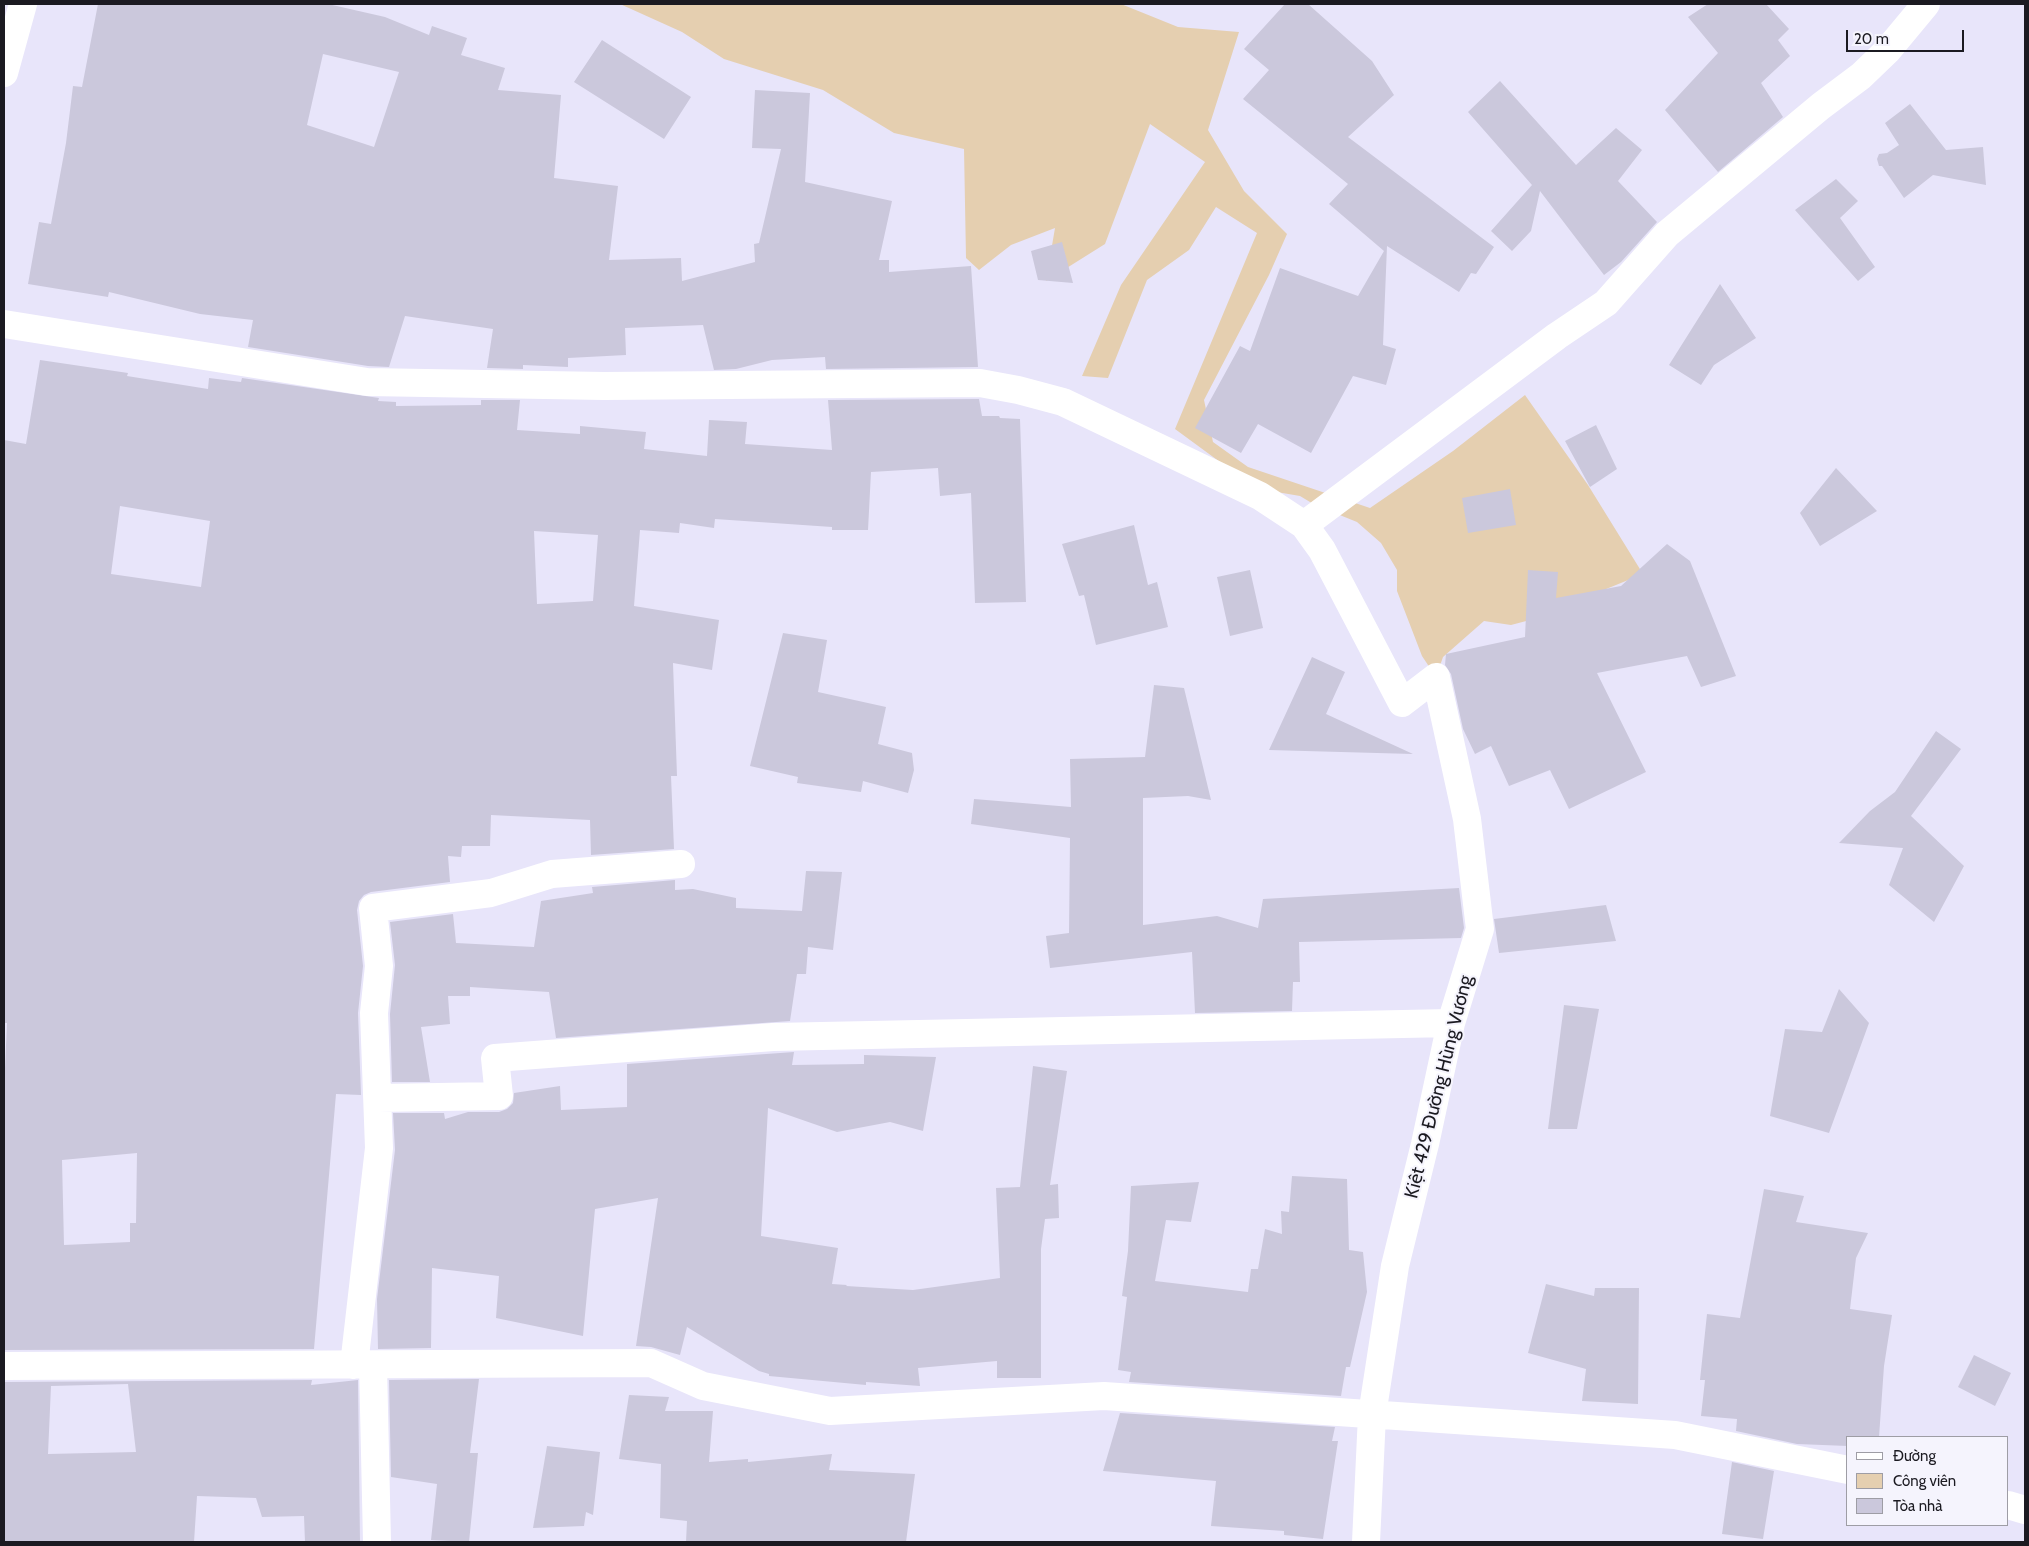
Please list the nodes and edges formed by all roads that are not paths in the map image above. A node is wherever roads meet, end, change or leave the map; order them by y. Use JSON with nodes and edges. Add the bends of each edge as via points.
{"nodes":[{"id":1,"x":23,"y":4,"type":"edge"},
{"id":2,"x":1926,"y":4,"type":"edge"},
{"id":3,"x":4,"y":73,"type":"edge"},
{"id":4,"x":4,"y":324,"type":"edge"},
{"id":5,"x":1304,"y":525,"type":"junction"},
{"id":6,"x":681,"y":864,"type":"dead end"},
{"id":7,"x":1451,"y":1023,"type":"junction"},
{"id":8,"x":378,"y":1098,"type":"junction"},
{"id":9,"x":364,"y":1365,"type":"junction"},
{"id":10,"x":4,"y":1366,"type":"edge"},
{"id":11,"x":1372,"y":1415,"type":"junction"},
{"id":12,"x":1846,"y":1470,"type":"edge"},
{"id":13,"x":2009,"y":1505,"type":"edge"},
{"id":14,"x":2025,"y":1510,"type":"edge"},
{"id":15,"x":377,"y":1542,"type":"edge"},
{"id":16,"x":1366,"y":1542,"type":"edge"}],
"edges":[{"from":1,"to":3,"type":"street"},
{"from":2,"to":5,"type":"street","via":[[1887,51],[1861,76],[1667,234],[1606,303]]},
{"from":4,"to":5,"type":"street","via":[[367,382],[604,386],[980,383],[1064,402],[1260,496]]},
{"from":5,"to":7,"type":"street","name":"Kiệt 429 Đường Hùng Vương","via":[[1322,550],[1402,703],[1436,677],[1467,819],[1480,929]]},
{"from":6,"to":8,"type":"street","via":[[552,874],[491,893],[372,908],[379,966],[374,1013]]},
{"from":7,"to":8,"type":"street","via":[[773,1037],[495,1058],[499,1096]]},
{"from":7,"to":11,"type":"street","name":"Kiệt 429 Đường Hùng Vương","via":[[1395,1266]]},
{"from":8,"to":9,"type":"street","via":[[379,1148]]},
{"from":9,"to":10,"type":"street"},
{"from":9,"to":11,"type":"street","via":[[651,1363],[703,1386],[830,1411],[1104,1396]]},
{"from":9,"to":15,"type":"street"},
{"from":11,"to":12,"type":"street","via":[[1675,1435]]},
{"from":11,"to":16,"type":"street","name":"Kiệt 429 Đường Hùng Vương"},
{"from":13,"to":14,"type":"street"}]}
